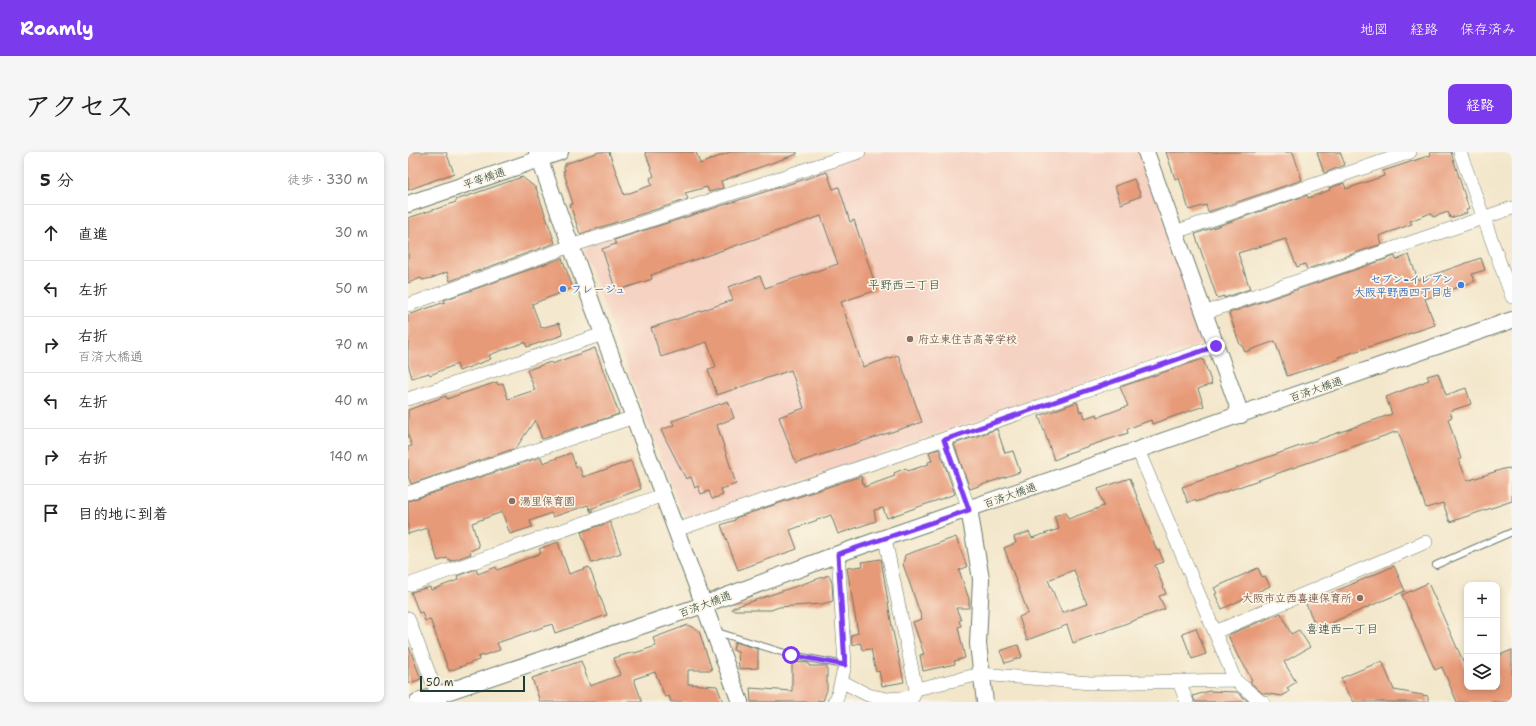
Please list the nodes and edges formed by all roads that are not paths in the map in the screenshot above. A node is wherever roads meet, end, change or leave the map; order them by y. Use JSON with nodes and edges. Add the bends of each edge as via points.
{"nodes":[{"id":1,"x":560,"y":152,"type":"edge"},
{"id":2,"x":859,"y":152,"type":"edge"},
{"id":3,"x":1146,"y":152,"type":"edge"},
{"id":4,"x":1410,"y":152,"type":"edge"},
{"id":5,"x":1460,"y":152,"type":"edge"},
{"id":6,"x":839,"y":155,"type":"edge"},
{"id":7,"x":538,"y":156,"type":"edge"},
{"id":8,"x":408,"y":204,"type":"edge"},
{"id":9,"x":1512,"y":208,"type":"edge"},
{"id":10,"x":1485,"y":218,"type":"junction"},
{"id":11,"x":1175,"y":232,"type":"junction"},
{"id":12,"x":572,"y":246,"type":"junction"},
{"id":13,"x":1512,"y":297,"type":"edge"},
{"id":14,"x":408,"y":305,"type":"edge"},
{"id":15,"x":1204,"y":313,"type":"junction"},
{"id":16,"x":1512,"y":320,"type":"edge"},
{"id":17,"x":603,"y":334,"type":"junction"},
{"id":18,"x":1216,"y":346,"type":"junction"},
{"id":19,"x":408,"y":399,"type":"edge"},
{"id":20,"x":1241,"y":415,"type":"junction"},
{"id":21,"x":634,"y":416,"type":"junction"},
{"id":22,"x":944,"y":440,"type":"junction"},
{"id":23,"x":1138,"y":450,"type":"junction"},
{"id":24,"x":408,"y":493,"type":"edge"},
{"id":25,"x":663,"y":496,"type":"junction"},
{"id":26,"x":969,"y":510,"type":"junction"},
{"id":27,"x":676,"y":530,"type":"junction"},
{"id":28,"x":1512,"y":532,"type":"edge"},
{"id":29,"x":884,"y":539,"type":"junction"},
{"id":30,"x":1426,"y":542,"type":"dead end"},
{"id":31,"x":838,"y":554,"type":"junction"},
{"id":32,"x":1436,"y":565,"type":"dead end"},
{"id":33,"x":408,"y":585,"type":"edge"},
{"id":34,"x":703,"y":605,"type":"junction"},
{"id":35,"x":408,"y":618,"type":"edge"},
{"id":36,"x":713,"y":631,"type":"junction"},
{"id":37,"x":1215,"y":632,"type":"junction"},
{"id":38,"x":845,"y":665,"type":"junction"},
{"id":39,"x":981,"y":674,"type":"junction"},
{"id":40,"x":1235,"y":680,"type":"junction"},
{"id":41,"x":841,"y":681,"type":"junction"},
{"id":42,"x":1179,"y":682,"type":"junction"},
{"id":43,"x":916,"y":689,"type":"junction"},
{"id":44,"x":439,"y":698,"type":"edge"},
{"id":45,"x":417,"y":702,"type":"edge"},
{"id":46,"x":740,"y":702,"type":"edge"},
{"id":47,"x":834,"y":702,"type":"edge"},
{"id":48,"x":985,"y":702,"type":"edge"},
{"id":49,"x":1186,"y":702,"type":"edge"},
{"id":50,"x":1264,"y":702,"type":"edge"}],
"edges":[{"from":1,"to":7,"type":"street","name":"平等橋通"},
{"from":2,"to":6,"type":"street"},
{"from":3,"to":11,"type":"street"},
{"from":4,"to":11,"type":"street"},
{"from":5,"to":10,"type":"street"},
{"from":6,"to":12,"type":"street"},
{"from":7,"to":8,"type":"street","name":"平等橋通"},
{"from":7,"to":12,"type":"street"},
{"from":9,"to":10,"type":"street"},
{"from":10,"to":13,"type":"street"},
{"from":10,"to":15,"type":"street"},
{"from":11,"to":15,"type":"street"},
{"from":12,"to":14,"type":"street"},
{"from":12,"to":17,"type":"street"},
{"from":15,"to":18,"type":"street"},
{"from":16,"to":20,"type":"street","name":"百済大橋通"},
{"from":17,"to":19,"type":"street"},
{"from":17,"to":21,"type":"street"},
{"from":18,"to":20,"type":"street"},
{"from":18,"to":22,"type":"street"},
{"from":20,"to":23,"type":"street","name":"百済大橋通"},
{"from":21,"to":24,"type":"street"},
{"from":21,"to":25,"type":"street"},
{"from":22,"to":26,"type":"street"},
{"from":22,"to":27,"type":"street"},
{"from":23,"to":26,"type":"street","name":"百済大橋通"},
{"from":23,"to":37,"type":"street"},
{"from":25,"to":27,"type":"street"},
{"from":25,"to":33,"type":"street"},
{"from":26,"to":29,"type":"street","name":"百済大橋通"},
{"from":26,"to":39,"type":"street","via":[[981,579],[978,644]]},
{"from":27,"to":34,"type":"street"},
{"from":28,"to":32,"type":"lane"},
{"from":29,"to":31,"type":"street","name":"百済大橋通"},
{"from":29,"to":43,"type":"street"},
{"from":30,"to":37,"type":"street"},
{"from":31,"to":34,"type":"street","name":"百済大橋通"},
{"from":31,"to":38,"type":"street"},
{"from":34,"to":36,"type":"street"},
{"from":34,"to":44,"type":"street","name":"百済大橋通"},
{"from":35,"to":44,"type":"street"},
{"from":36,"to":38,"type":"lane","via":[[791,655]]},
{"from":36,"to":46,"type":"street"},
{"from":37,"to":40,"type":"street"},
{"from":38,"to":41,"type":"street"},
{"from":39,"to":42,"type":"street","via":[[1090,683]]},
{"from":39,"to":43,"type":"street"},
{"from":39,"to":48,"type":"street"},
{"from":40,"to":42,"type":"street"},
{"from":40,"to":50,"type":"street"},
{"from":41,"to":43,"type":"street","via":[[868,695],[887,699],[913,697]]},
{"from":41,"to":47,"type":"street"},
{"from":42,"to":49,"type":"street"},
{"from":44,"to":45,"type":"street","name":"百済大橋通"}]}
